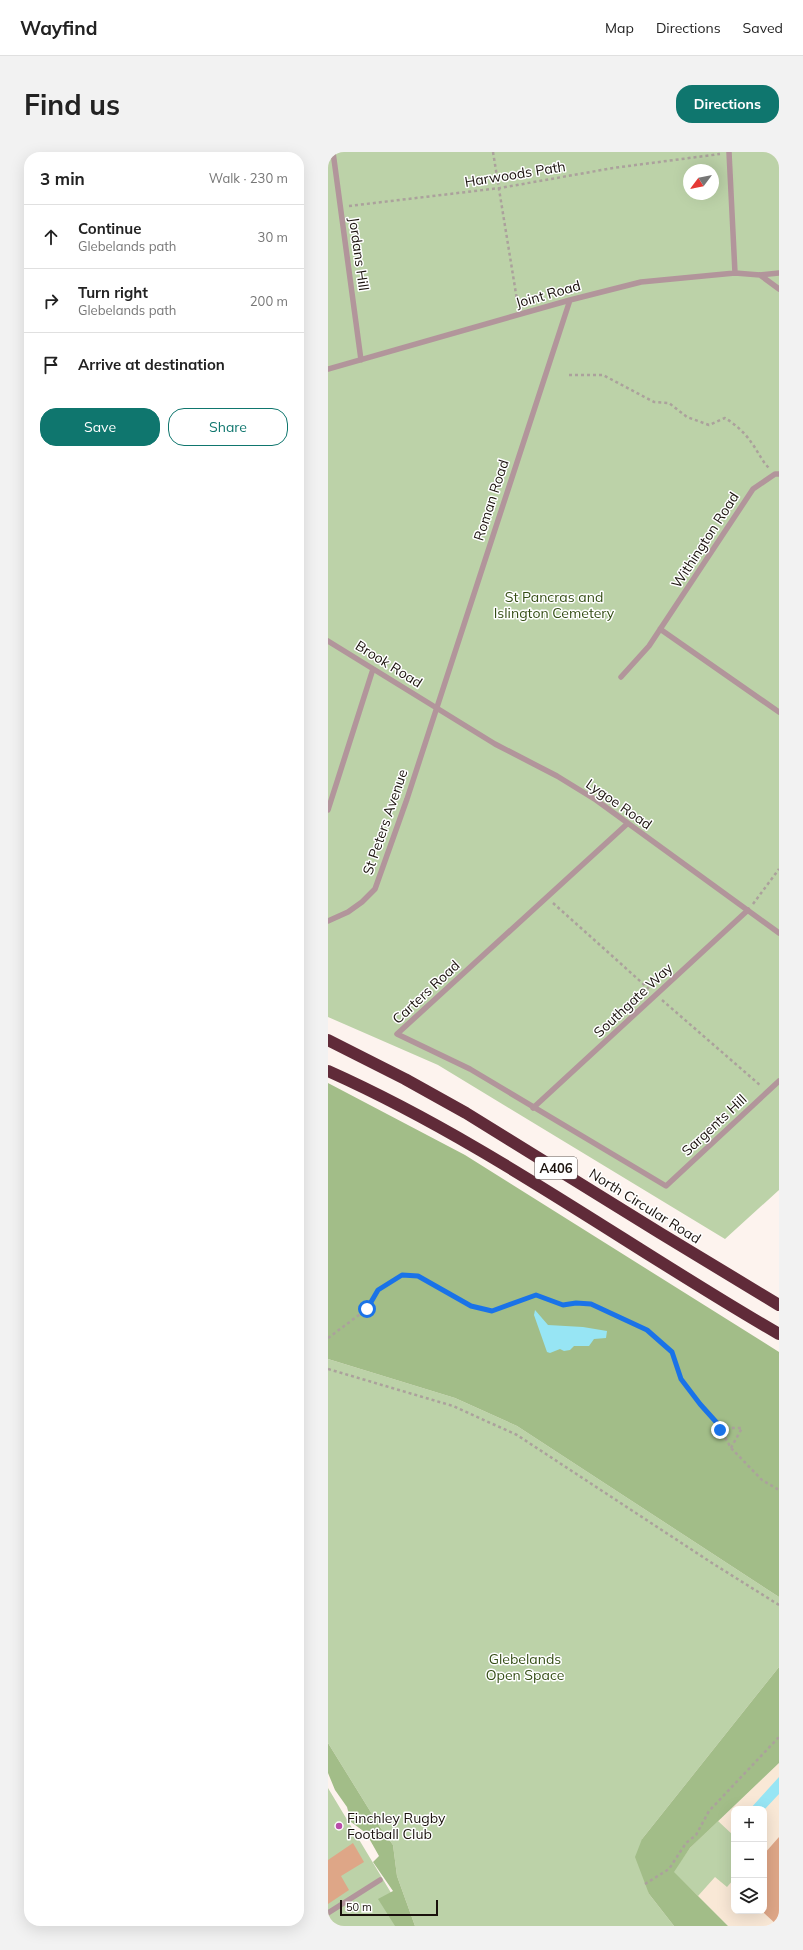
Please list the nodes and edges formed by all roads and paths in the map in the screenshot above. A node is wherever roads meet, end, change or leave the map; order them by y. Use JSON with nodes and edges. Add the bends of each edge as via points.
{"nodes":[{"id":1,"x":333,"y":152,"type":"edge"},
{"id":2,"x":493,"y":152,"type":"edge"},
{"id":3,"x":729,"y":152,"type":"edge"},
{"id":4,"x":500,"y":188,"type":"junction"},
{"id":5,"x":340,"y":209,"type":"junction"},
{"id":6,"x":735,"y":272,"type":"junction"},
{"id":7,"x":779,"y":273,"type":"edge"},
{"id":8,"x":760,"y":274,"type":"junction"},
{"id":9,"x":779,"y":289,"type":"edge"},
{"id":10,"x":570,"y":300,"type":"junction"},
{"id":11,"x":519,"y":315,"type":"junction"},
{"id":12,"x":361,"y":360,"type":"junction"},
{"id":13,"x":328,"y":369,"type":"edge"},
{"id":14,"x":569,"y":374,"type":"dead end"},
{"id":15,"x":777,"y":474,"type":"edge"},
{"id":16,"x":660,"y":629,"type":"junction"},
{"id":17,"x":328,"y":641,"type":"edge"},
{"id":18,"x":373,"y":669,"type":"junction"},
{"id":19,"x":621,"y":677,"type":"dead end"},
{"id":20,"x":437,"y":708,"type":"junction"},
{"id":21,"x":779,"y":712,"type":"edge"},
{"id":22,"x":328,"y":810,"type":"edge"},
{"id":23,"x":627,"y":824,"type":"junction"},
{"id":24,"x":779,"y":869,"type":"edge"},
{"id":25,"x":748,"y":910,"type":"junction"},
{"id":26,"x":328,"y":920,"type":"edge"},
{"id":27,"x":779,"y":933,"type":"edge"},
{"id":28,"x":328,"y":1040,"type":"edge"},
{"id":29,"x":328,"y":1070,"type":"edge"},
{"id":30,"x":779,"y":1081,"type":"edge"},
{"id":31,"x":533,"y":1108,"type":"junction"},
{"id":32,"x":666,"y":1186,"type":"joint"},
{"id":33,"x":779,"y":1305,"type":"edge"},
{"id":34,"x":779,"y":1334,"type":"edge"},
{"id":35,"x":328,"y":1338,"type":"edge"},
{"id":36,"x":328,"y":1368,"type":"edge"},
{"id":37,"x":720,"y":1430,"type":"junction"},
{"id":38,"x":731,"y":1448,"type":"junction"},
{"id":39,"x":779,"y":1490,"type":"edge"},
{"id":40,"x":779,"y":1604,"type":"edge"},
{"id":41,"x":779,"y":1737,"type":"edge"},
{"id":42,"x":380,"y":1880,"type":"dead end"},
{"id":43,"x":645,"y":1884,"type":"dead end"},
{"id":44,"x":328,"y":1913,"type":"edge"}],
"edges":[{"from":1,"to":5,"type":"lane","name":"Jordans Hill"},
{"from":2,"to":4,"type":"path"},
{"from":3,"to":4,"type":"path","name":"Harwoods Path","via":[[613,168]]},
{"from":3,"to":6,"type":"lane"},
{"from":4,"to":5,"type":"path","name":"Harwoods Path","via":[[350,205]]},
{"from":4,"to":11,"type":"path"},
{"from":5,"to":12,"type":"lane","name":"Jordans Hill"},
{"from":6,"to":8,"type":"lane","name":"Joint Road"},
{"from":6,"to":10,"type":"lane","name":"Joint Road","via":[[641,282]]},
{"from":7,"to":8,"type":"lane","name":"Joint Road"},
{"from":8,"to":9,"type":"lane"},
{"from":10,"to":11,"type":"lane","name":"Joint Road"},
{"from":10,"to":20,"type":"lane","name":"Roman Road"},
{"from":11,"to":12,"type":"lane","name":"Joint Road"},
{"from":12,"to":13,"type":"lane","name":"Joint Road"},
{"from":14,"to":15,"type":"path","via":[[603,375],[654,402],[669,403],[687,417],[709,425],[725,418],[752,442],[762,461]]},
{"from":15,"to":16,"type":"lane","name":"Withington Road","via":[[753,489]]},
{"from":16,"to":19,"type":"lane","name":"Withington Road","via":[[649,646]]},
{"from":16,"to":21,"type":"lane"},
{"from":17,"to":18,"type":"lane","name":"Brook Road"},
{"from":18,"to":20,"type":"lane","name":"Brook Road"},
{"from":18,"to":22,"type":"lane"},
{"from":20,"to":23,"type":"lane","name":"Lygoe Road","via":[[495,744],[570,784]]},
{"from":20,"to":26,"type":"lane","name":"St Peters Avenue","via":[[374,889],[348,912]]},
{"from":23,"to":25,"type":"lane","name":"Lygoe Road"},
{"from":23,"to":31,"type":"lane","name":"Carters Road","via":[[397,1034],[470,1069]]},
{"from":24,"to":25,"type":"path"},
{"from":25,"to":27,"type":"lane","name":"Lygoe Road"},
{"from":25,"to":31,"type":"lane","name":"Southgate Way"},
{"from":28,"to":33,"type":"highway","name":"North Circular Road","number":"A406","via":[[466,1113]]},
{"from":29,"to":34,"type":"highway","number":"A406","via":[[424,1118]]},
{"from":30,"to":32,"type":"lane","name":"Sargents Hill"},
{"from":31,"to":32,"type":"lane","name":"Carters Road"},
{"from":35,"to":37,"type":"path","via":[[367,1309],[378,1290],[402,1275],[418,1276],[471,1306],[492,1311],[536,1295],[563,1305],[591,1304],[647,1330],[672,1352],[681,1379]]},
{"from":36,"to":40,"type":"path","via":[[453,1406],[517,1435]]},
{"from":37,"to":38,"type":"path"},
{"from":37,"to":38,"type":"path","via":[[742,1428]]},
{"from":38,"to":39,"type":"path","via":[[762,1480]]},
{"from":41,"to":43,"type":"path","via":[[709,1811],[696,1834],[686,1843],[669,1869]]},
{"from":42,"to":44,"type":"lane"}]}
